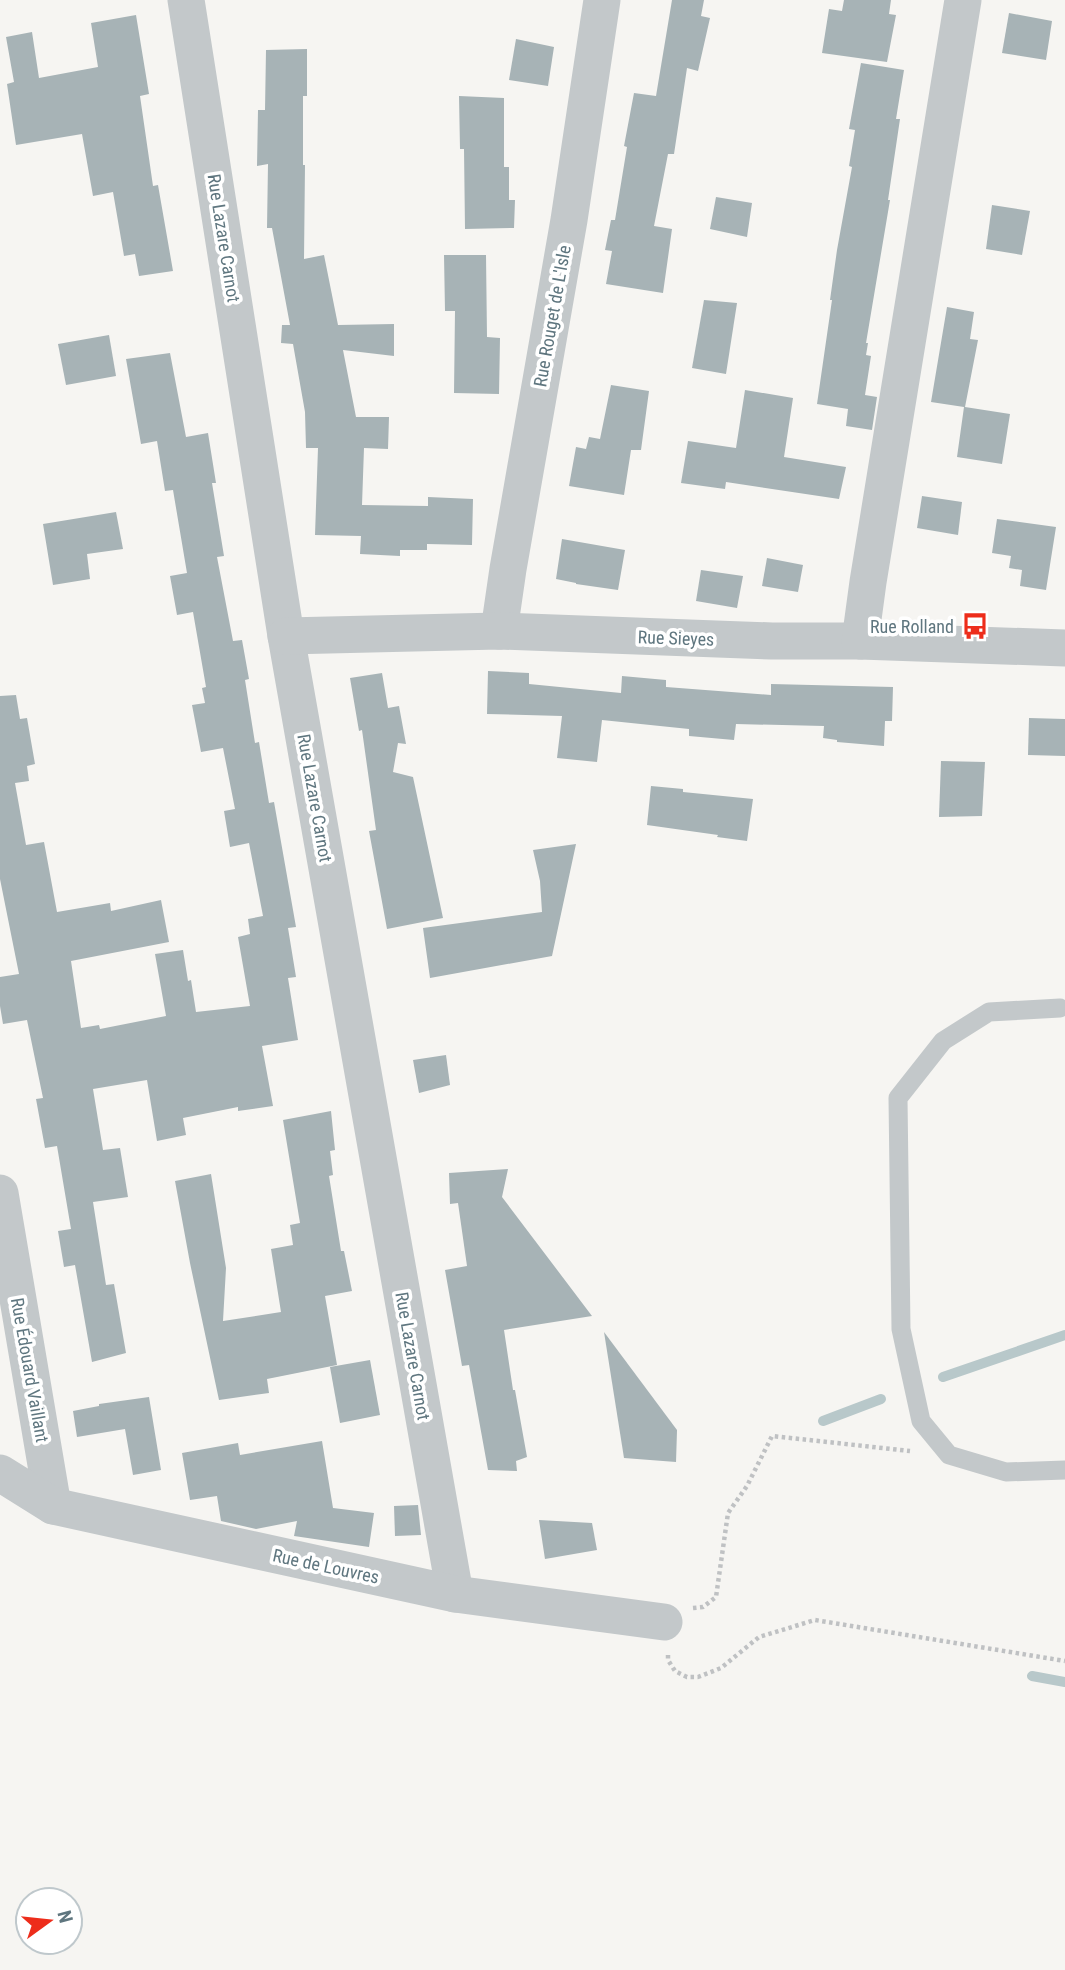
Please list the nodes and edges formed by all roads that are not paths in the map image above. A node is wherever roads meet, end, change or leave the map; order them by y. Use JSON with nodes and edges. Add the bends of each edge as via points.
{"nodes":[{"id":1,"x":186,"y":0,"type":"edge"},
{"id":2,"x":602,"y":0,"type":"edge"},
{"id":3,"x":963,"y":0,"type":"edge"},
{"id":4,"x":499,"y":631,"type":"junction"},
{"id":5,"x":286,"y":636,"type":"junction"},
{"id":6,"x":860,"y":641,"type":"junction"},
{"id":7,"x":1065,"y":648,"type":"edge"},
{"id":8,"x":1060,"y":1008,"type":"dead end"},
{"id":9,"x":0,"y":1193,"type":"edge"},
{"id":10,"x":1065,"y":1470,"type":"edge"},
{"id":11,"x":0,"y":1473,"type":"edge"},
{"id":12,"x":53,"y":1506,"type":"junction"},
{"id":13,"x":455,"y":1594,"type":"junction"},
{"id":14,"x":664,"y":1622,"type":"road end"}],
"edges":[{"from":1,"to":5,"type":"street","name":"Rue Lazare Carnot"},
{"from":2,"to":4,"type":"street","name":"Rue Rouget de L'Isle"},
{"from":3,"to":6,"type":"street"},
{"from":4,"to":5,"type":"street","name":"Rue Sieyes"},
{"from":4,"to":6,"type":"street","name":"Rue Sieyes"},
{"from":5,"to":13,"type":"street","name":"Rue Lazare Carnot"},
{"from":6,"to":7,"type":"street","name":"Rue Sieyes"},
{"from":8,"to":10,"type":"lane","via":[[989,1012],[943,1041],[898,1098],[901,1329],[920,1421],[949,1455],[1006,1472]]},
{"from":9,"to":12,"type":"street","name":"Rue Édouard Vaillant"},
{"from":11,"to":12,"type":"street","name":"Rue de Louvres"},
{"from":12,"to":13,"type":"street","name":"Rue de Louvres"},
{"from":13,"to":14,"type":"street","name":"Rue de Louvres"}]}
